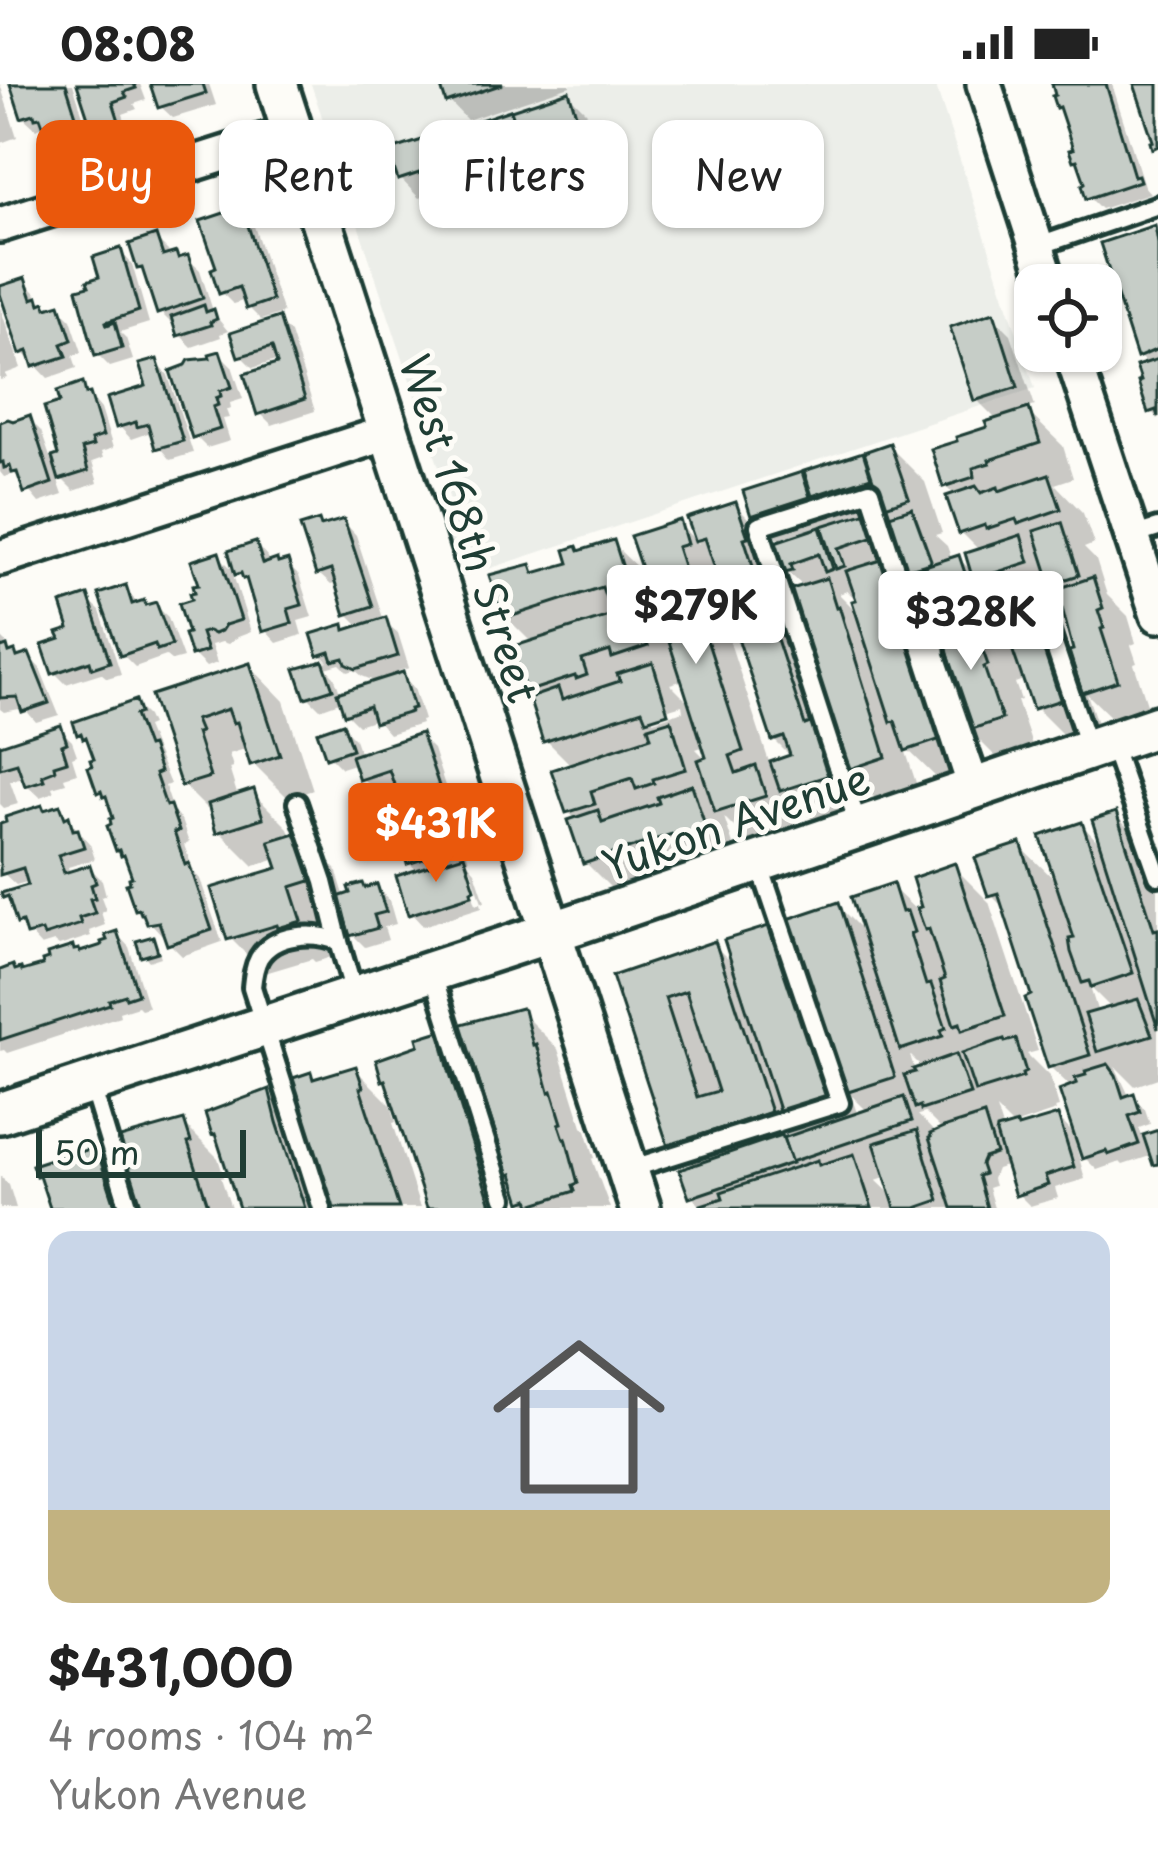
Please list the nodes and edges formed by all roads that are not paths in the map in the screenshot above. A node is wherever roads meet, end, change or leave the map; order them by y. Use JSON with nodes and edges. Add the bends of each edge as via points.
{"nodes":[{"id":1,"x":278,"y":84,"type":"edge"},
{"id":2,"x":984,"y":84,"type":"edge"},
{"id":3,"x":289,"y":120,"type":"edge"},
{"id":4,"x":219,"y":155,"type":"edge"},
{"id":5,"x":1158,"y":205,"type":"edge"},
{"id":6,"x":0,"y":225,"type":"edge"},
{"id":7,"x":324,"y":228,"type":"edge"},
{"id":8,"x":1036,"y":247,"type":"junction"},
{"id":9,"x":1042,"y":264,"type":"edge"},
{"id":10,"x":1080,"y":372,"type":"edge"},
{"id":11,"x":390,"y":432,"type":"junction"},
{"id":12,"x":1145,"y":532,"type":"edge"},
{"id":13,"x":0,"y":558,"type":"edge"},
{"id":14,"x":1158,"y":615,"type":"edge"},
{"id":15,"x":1158,"y":726,"type":"edge"},
{"id":16,"x":1100,"y":746,"type":"junction"},
{"id":17,"x":974,"y":789,"type":"junction"},
{"id":18,"x":297,"y":803,"type":"dead end"},
{"id":19,"x":861,"y":827,"type":"junction"},
{"id":20,"x":759,"y":862,"type":"junction"},
{"id":21,"x":1158,"y":876,"type":"edge"},
{"id":22,"x":552,"y":932,"type":"junction"},
{"id":23,"x":339,"y":942,"type":"junction"},
{"id":24,"x":432,"y":972,"type":"junction"},
{"id":25,"x":355,"y":997,"type":"junction"},
{"id":26,"x":263,"y":1027,"type":"junction"},
{"id":27,"x":92,"y":1083,"type":"junction"},
{"id":28,"x":0,"y":1113,"type":"edge"},
{"id":29,"x":627,"y":1170,"type":"junction"},
{"id":30,"x":504,"y":1198,"type":"dead end"},
{"id":31,"x":129,"y":1208,"type":"edge"},
{"id":32,"x":322,"y":1208,"type":"edge"},
{"id":33,"x":640,"y":1208,"type":"edge"}],
"edges":[{"from":1,"to":3,"type":"street","name":"West 168th Street"},
{"from":2,"to":8,"type":"street"},
{"from":4,"to":6,"type":"street"},
{"from":5,"to":8,"type":"lane"},
{"from":7,"to":11,"type":"street","name":"West 168th Street"},
{"from":8,"to":9,"type":"street"},
{"from":10,"to":12,"type":"street"},
{"from":11,"to":13,"type":"street"},
{"from":11,"to":22,"type":"street","name":"West 168th Street"},
{"from":12,"to":14,"type":"street"},
{"from":15,"to":16,"type":"street","name":"Yukon Avenue"},
{"from":16,"to":17,"type":"street","name":"Yukon Avenue"},
{"from":16,"to":17,"type":"lane","via":[[1039,600],[1013,588],[937,621],[936,655]]},
{"from":16,"to":21,"type":"lane"},
{"from":17,"to":19,"type":"street","name":"Yukon Avenue"},
{"from":17,"to":19,"type":"lane","via":[[870,491],[759,526]]},
{"from":18,"to":23,"type":"lane"},
{"from":19,"to":20,"type":"street","name":"Yukon Avenue"},
{"from":20,"to":22,"type":"street","name":"Yukon Avenue"},
{"from":20,"to":29,"type":"lane","via":[[840,1103]]},
{"from":22,"to":24,"type":"street","name":"Yukon Avenue"},
{"from":22,"to":29,"type":"street","name":"West 168th Street"},
{"from":23,"to":25,"type":"lane"},
{"from":23,"to":26,"type":"lane","via":[[306,934],[266,950],[252,987]]},
{"from":24,"to":25,"type":"street","name":"Yukon Avenue"},
{"from":24,"to":30,"type":"lane"},
{"from":25,"to":26,"type":"street","name":"Yukon Avenue"},
{"from":26,"to":27,"type":"street","name":"Yukon Avenue"},
{"from":26,"to":32,"type":"lane"},
{"from":27,"to":28,"type":"street","name":"Yukon Avenue"},
{"from":27,"to":31,"type":"lane"},
{"from":29,"to":33,"type":"street","name":"West 168th Street"}]}
